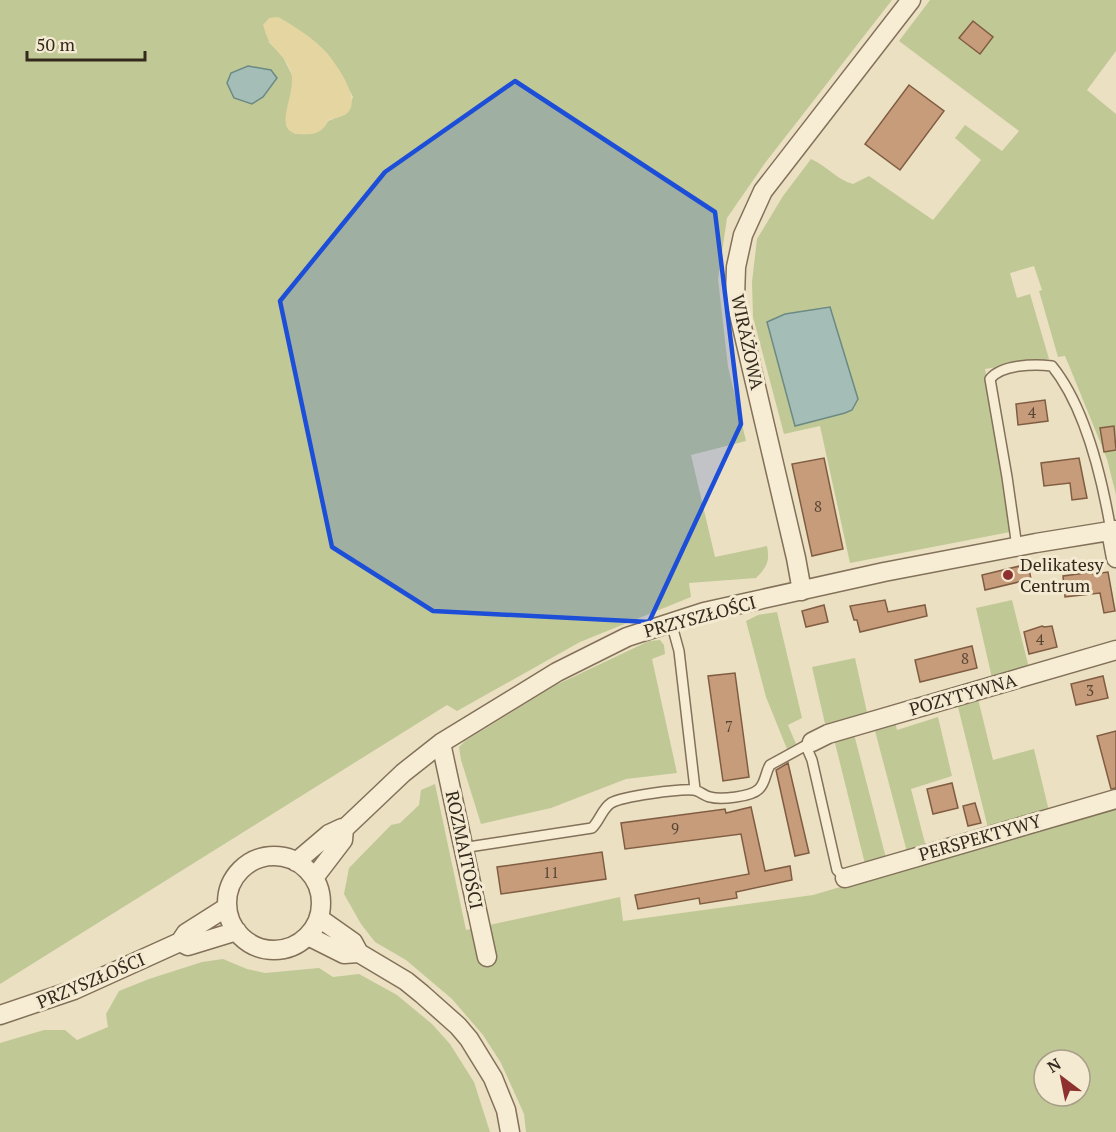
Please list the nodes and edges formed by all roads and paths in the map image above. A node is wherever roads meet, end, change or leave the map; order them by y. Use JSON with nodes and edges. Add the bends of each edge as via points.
{"nodes":[{"id":1,"x":911,"y":0,"type":"edge"},
{"id":2,"x":1113,"y":531,"type":"edge"},
{"id":3,"x":1017,"y":546,"type":"junction"},
{"id":4,"x":1116,"y":558,"type":"edge"},
{"id":5,"x":802,"y":591,"type":"junction"},
{"id":6,"x":671,"y":622,"type":"junction"},
{"id":7,"x":1116,"y":650,"type":"edge"},
{"id":8,"x":441,"y":742,"type":"junction"},
{"id":9,"x":809,"y":744,"type":"junction"},
{"id":10,"x":695,"y":789,"type":"junction"},
{"id":11,"x":1116,"y":799,"type":"edge"},
{"id":12,"x":344,"y":829,"type":"junction"},
{"id":13,"x":462,"y":848,"type":"junction"},
{"id":14,"x":296,"y":862,"type":"junction"},
{"id":15,"x":314,"y":878,"type":"junction"},
{"id":16,"x":845,"y":878,"type":"joint"},
{"id":17,"x":227,"y":907,"type":"junction"},
{"id":18,"x":319,"y":918,"type":"junction"},
{"id":19,"x":237,"y":931,"type":"junction"},
{"id":20,"x":308,"y":936,"type":"junction"},
{"id":21,"x":180,"y":942,"type":"junction"},
{"id":22,"x":359,"y":953,"type":"junction"},
{"id":23,"x":487,"y":957,"type":"dead end"},
{"id":24,"x":0,"y":1015,"type":"edge"},
{"id":25,"x":510,"y":1132,"type":"edge"}],
"edges":[{"from":1,"to":5,"type":"street","name":"WIRAŻOWA","via":[[764,191],[743,235],[735,267],[735,297]]},
{"from":2,"to":3,"type":"street","name":"PRZYSZŁOŚCI"},
{"from":2,"to":3,"type":"lane","via":[[1103,482],[1079,414],[1064,380],[1053,366],[1041,364],[1003,370],[990,379]]},
{"from":2,"to":4,"type":"street"},
{"from":3,"to":5,"type":"street","name":"PRZYSZŁOŚCI"},
{"from":5,"to":6,"type":"street","name":"PRZYSZŁOŚCI"},
{"from":6,"to":8,"type":"street","name":"PRZYSZŁOŚCI","via":[[600,649]]},
{"from":6,"to":10,"type":"lane","via":[[679,651]]},
{"from":7,"to":9,"type":"street","name":"POZYTYWNA","via":[[828,734]]},
{"from":8,"to":12,"type":"street","name":"PRZYSZŁOŚCI"},
{"from":8,"to":13,"type":"street","name":"ROZMAITOŚCI"},
{"from":9,"to":10,"type":"lane","via":[[770,765],[755,793],[721,798]]},
{"from":9,"to":16,"type":"lane","via":[[837,870]]},
{"from":10,"to":13,"type":"lane","via":[[613,802],[596,824],[585,830]]},
{"from":11,"to":16,"type":"street","name":"PERSPEKTYWY"},
{"from":12,"to":14,"type":"street","name":"PRZYSZŁOŚCI","via":[[329,834]]},
{"from":12,"to":15,"type":"street","name":"PRZYSZŁOŚCI","via":[[343,840]]},
{"from":13,"to":23,"type":"street","name":"ROZMAITOŚCI"},
{"from":14,"to":15,"type":"street"},
{"from":14,"to":17,"type":"street","via":[[274,856],[248,865],[232,882]]},
{"from":15,"to":18,"type":"street","via":[[321,897]]},
{"from":17,"to":19,"type":"street"},
{"from":17,"to":21,"type":"street","name":"PRZYSZŁOŚCI","via":[[186,933]]},
{"from":18,"to":20,"type":"street"},
{"from":18,"to":22,"type":"street","via":[[355,943]]},
{"from":19,"to":20,"type":"street","via":[[247,942],[268,950],[290,947]]},
{"from":19,"to":21,"type":"street","name":"PRZYSZŁOŚCI","via":[[188,946]]},
{"from":20,"to":22,"type":"street","via":[[344,954]]},
{"from":21,"to":24,"type":"street","name":"PRZYSZŁOŚCI","via":[[74,990]]},
{"from":22,"to":25,"type":"street","via":[[406,981],[442,1010],[469,1039],[493,1078]]}]}
